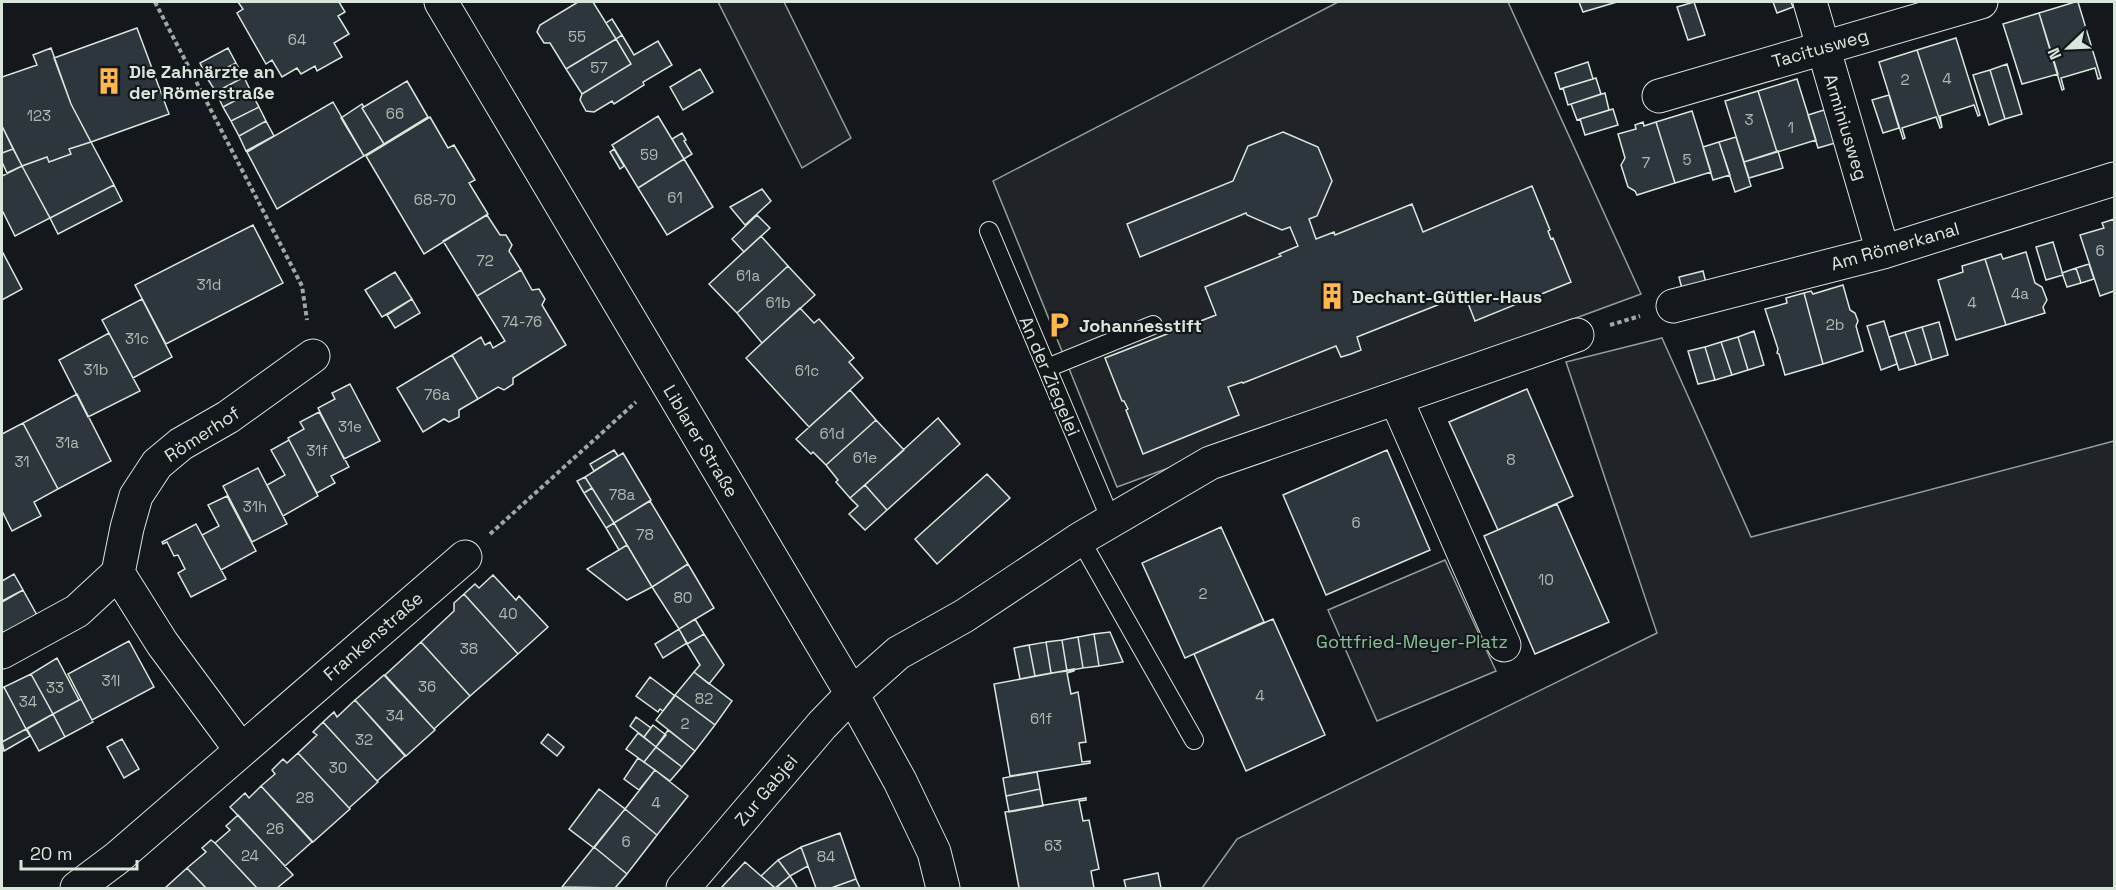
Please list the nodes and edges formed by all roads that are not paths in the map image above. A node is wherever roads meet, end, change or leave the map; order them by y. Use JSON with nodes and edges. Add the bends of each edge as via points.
{"nodes":[{"id":1,"x":441,"y":2,"type":"edge"},
{"id":2,"x":1809,"y":2,"type":"edge"},
{"id":3,"x":1981,"y":2,"type":"edge"},
{"id":4,"x":1822,"y":47,"type":"junction"},
{"id":5,"x":1659,"y":96,"type":"dead end"},
{"id":6,"x":2115,"y":180,"type":"edge"},
{"id":7,"x":989,"y":231,"type":"dead end"},
{"id":8,"x":1883,"y":252,"type":"junction"},
{"id":9,"x":1673,"y":306,"type":"road end"},
{"id":10,"x":1152,"y":324,"type":"dead end"},
{"id":11,"x":1577,"y":335,"type":"road end"},
{"id":12,"x":313,"y":356,"type":"road end"},
{"id":13,"x":1047,"y":368,"type":"junction"},
{"id":14,"x":1396,"y":399,"type":"junction"},
{"id":15,"x":1111,"y":520,"type":"junction"},
{"id":16,"x":1080,"y":539,"type":"junction"},
{"id":17,"x":465,"y":557,"type":"road end"},
{"id":18,"x":118,"y":573,"type":"junction"},
{"id":19,"x":1504,"y":645,"type":"dead end"},
{"id":20,"x":2,"y":652,"type":"edge"},
{"id":21,"x":852,"y":694,"type":"junction"},
{"id":22,"x":1194,"y":740,"type":"dead end"},
{"id":23,"x":241,"y":750,"type":"junction"},
{"id":24,"x":77,"y":888,"type":"edge"},
{"id":25,"x":683,"y":888,"type":"edge"},
{"id":26,"x":943,"y":888,"type":"edge"}],
"edges":[{"from":1,"to":21,"type":"street","name":"Liblarer Straße"},
{"from":2,"to":4,"type":"street","name":"Arminiusweg"},
{"from":3,"to":4,"type":"street","name":"Tacitusweg"},
{"from":4,"to":5,"type":"street","name":"Tacitusweg"},
{"from":4,"to":8,"type":"street","name":"Arminiusweg"},
{"from":6,"to":8,"type":"street","name":"Am Römerkanal"},
{"from":7,"to":13,"type":"lane","name":"An der Ziegelei"},
{"from":8,"to":9,"type":"street","name":"Am Römerkanal"},
{"from":10,"to":13,"type":"lane"},
{"from":11,"to":14,"type":"street"},
{"from":12,"to":18,"type":"street","name":"Römerhof","via":[[157,464],[136,496]]},
{"from":13,"to":15,"type":"lane","name":"An der Ziegelei"},
{"from":14,"to":15,"type":"street","via":[[1210,464]]},
{"from":14,"to":19,"type":"street"},
{"from":15,"to":16,"type":"street"},
{"from":16,"to":21,"type":"street","via":[[964,616],[898,653]]},
{"from":16,"to":22,"type":"lane"},
{"from":17,"to":23,"type":"street","name":"Frankenstraße"},
{"from":18,"to":20,"type":"street","via":[[77,611]]},
{"from":18,"to":23,"type":"street","via":[[162,643]]},
{"from":21,"to":25,"type":"street","name":"Zur Gabjei"},
{"from":21,"to":26,"type":"street","name":"Liblarer Straße","via":[[934,852]]},
{"from":23,"to":24,"type":"street","name":"Frankenstraße"}]}
